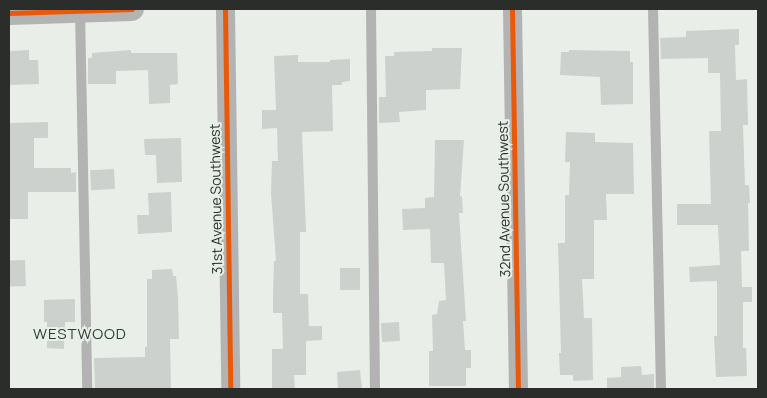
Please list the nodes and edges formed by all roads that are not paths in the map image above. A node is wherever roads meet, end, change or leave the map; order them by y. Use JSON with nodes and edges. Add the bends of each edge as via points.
{"nodes":[{"id":1,"x":80,"y":9,"type":"edge"},
{"id":2,"x":132,"y":9,"type":"edge"},
{"id":3,"x":225,"y":9,"type":"edge"},
{"id":4,"x":371,"y":9,"type":"edge"},
{"id":5,"x":512,"y":9,"type":"edge"},
{"id":6,"x":653,"y":9,"type":"edge"},
{"id":7,"x":9,"y":13,"type":"edge"},
{"id":8,"x":87,"y":389,"type":"edge"},
{"id":9,"x":230,"y":389,"type":"edge"},
{"id":10,"x":375,"y":389,"type":"edge"},
{"id":11,"x":518,"y":389,"type":"edge"},
{"id":12,"x":661,"y":389,"type":"edge"}],
"edges":[{"from":1,"to":2,"type":"street"},
{"from":1,"to":7,"type":"street"},
{"from":1,"to":8,"type":"lane"},
{"from":3,"to":9,"type":"street","name":"31st Avenue Southwest"},
{"from":4,"to":10,"type":"lane"},
{"from":5,"to":11,"type":"street","name":"32nd Avenue Southwest"},
{"from":6,"to":12,"type":"lane"}]}
